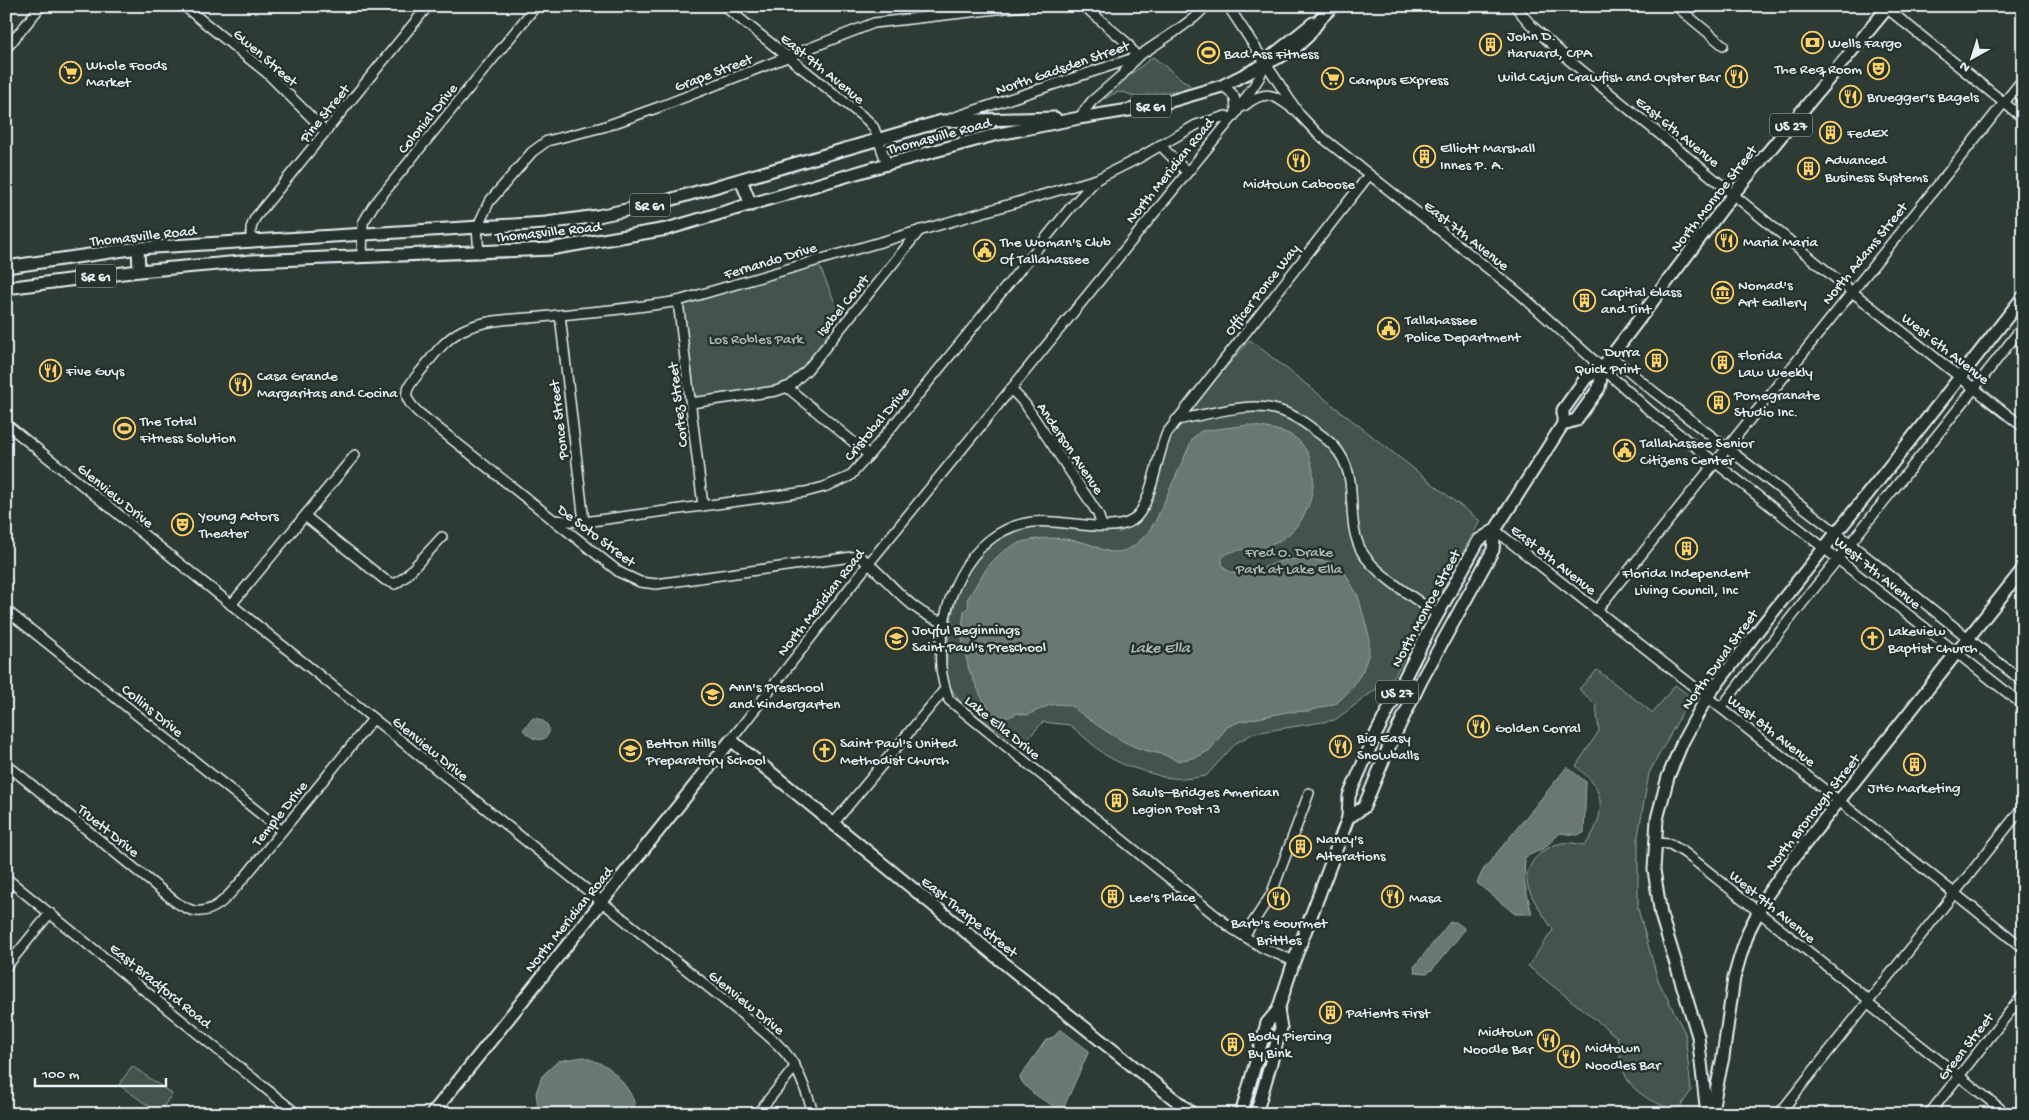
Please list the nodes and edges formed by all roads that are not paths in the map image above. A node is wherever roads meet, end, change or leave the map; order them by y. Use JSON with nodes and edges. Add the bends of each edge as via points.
{"nodes":[{"id":1,"x":41,"y":6,"type":"edge"},
{"id":2,"x":184,"y":6,"type":"edge"},
{"id":3,"x":428,"y":6,"type":"edge"},
{"id":4,"x":536,"y":6,"type":"edge"},
{"id":5,"x":724,"y":6,"type":"edge"},
{"id":6,"x":1024,"y":6,"type":"edge"},
{"id":7,"x":1084,"y":6,"type":"edge"},
{"id":8,"x":1206,"y":6,"type":"edge"},
{"id":9,"x":1228,"y":6,"type":"edge"},
{"id":10,"x":1332,"y":6,"type":"edge"},
{"id":11,"x":1516,"y":6,"type":"edge"},
{"id":12,"x":1676,"y":6,"type":"edge"},
{"id":13,"x":1887,"y":7,"type":"edge"},
{"id":14,"x":1723,"y":46,"type":"dead end"},
{"id":15,"x":6,"y":49,"type":"edge"},
{"id":16,"x":1138,"y":57,"type":"junction"},
{"id":17,"x":788,"y":58,"type":"junction"},
{"id":18,"x":1266,"y":62,"type":"junction"},
{"id":19,"x":2023,"y":79,"type":"edge"},
{"id":20,"x":1222,"y":86,"type":"junction"},
{"id":21,"x":2004,"y":103,"type":"junction"},
{"id":22,"x":1299,"y":114,"type":"junction"},
{"id":23,"x":1234,"y":116,"type":"junction"},
{"id":24,"x":1079,"y":118,"type":"junction"},
{"id":25,"x":2023,"y":118,"type":"edge"},
{"id":26,"x":942,"y":121,"type":"junction"},
{"id":27,"x":326,"y":132,"type":"junction"},
{"id":28,"x":878,"y":139,"type":"junction"},
{"id":29,"x":1160,"y":145,"type":"junction"},
{"id":30,"x":886,"y":164,"type":"junction"},
{"id":31,"x":1187,"y":172,"type":"junction"},
{"id":32,"x":1369,"y":175,"type":"junction"},
{"id":33,"x":1097,"y":179,"type":"junction"},
{"id":34,"x":741,"y":180,"type":"junction"},
{"id":35,"x":1734,"y":193,"type":"junction"},
{"id":36,"x":751,"y":205,"type":"junction"},
{"id":37,"x":477,"y":228,"type":"junction"},
{"id":38,"x":920,"y":230,"type":"junction"},
{"id":39,"x":362,"y":233,"type":"junction"},
{"id":40,"x":251,"y":241,"type":"junction"},
{"id":41,"x":231,"y":242,"type":"junction"},
{"id":42,"x":138,"y":248,"type":"junction"},
{"id":43,"x":479,"y":253,"type":"junction"},
{"id":44,"x":362,"y":257,"type":"junction"},
{"id":45,"x":234,"y":263,"type":"junction"},
{"id":46,"x":6,"y":267,"type":"edge"},
{"id":47,"x":139,"y":271,"type":"junction"},
{"id":48,"x":6,"y":288,"type":"edge"},
{"id":49,"x":1851,"y":291,"type":"junction"},
{"id":50,"x":2023,"y":297,"type":"edge"},
{"id":51,"x":678,"y":302,"type":"junction"},
{"id":52,"x":560,"y":315,"type":"junction"},
{"id":53,"x":2023,"y":326,"type":"edge"},
{"id":54,"x":1611,"y":356,"type":"junction"},
{"id":55,"x":1602,"y":366,"type":"junction"},
{"id":56,"x":1959,"y":376,"type":"junction"},
{"id":57,"x":788,"y":388,"type":"junction"},
{"id":58,"x":1011,"y":389,"type":"junction"},
{"id":59,"x":1975,"y":389,"type":"junction"},
{"id":60,"x":406,"y":397,"type":"joint"},
{"id":61,"x":1661,"y":397,"type":"junction"},
{"id":62,"x":691,"y":404,"type":"junction"},
{"id":63,"x":1650,"y":411,"type":"junction"},
{"id":64,"x":1176,"y":420,"type":"junction"},
{"id":65,"x":6,"y":424,"type":"edge"},
{"id":66,"x":1563,"y":424,"type":"junction"},
{"id":67,"x":2023,"y":426,"type":"edge"},
{"id":68,"x":1727,"y":447,"type":"junction"},
{"id":69,"x":355,"y":455,"type":"dead end"},
{"id":70,"x":869,"y":455,"type":"junction"},
{"id":71,"x":1715,"y":462,"type":"junction"},
{"id":72,"x":703,"y":506,"type":"junction"},
{"id":73,"x":305,"y":516,"type":"junction"},
{"id":74,"x":553,"y":520,"type":"junction"},
{"id":75,"x":584,"y":522,"type":"junction"},
{"id":76,"x":1102,"y":526,"type":"junction"},
{"id":77,"x":1495,"y":530,"type":"junction"},
{"id":78,"x":1837,"y":533,"type":"junction"},
{"id":79,"x":442,"y":536,"type":"dead end"},
{"id":80,"x":1851,"y":544,"type":"junction"},
{"id":81,"x":1825,"y":548,"type":"junction"},
{"id":82,"x":1840,"y":559,"type":"junction"},
{"id":83,"x":869,"y":563,"type":"junction"},
{"id":84,"x":2023,"y":569,"type":"edge"},
{"id":85,"x":1921,"y":601,"type":"junction"},
{"id":86,"x":231,"y":605,"type":"junction"},
{"id":87,"x":6,"y":610,"type":"edge"},
{"id":88,"x":1597,"y":610,"type":"junction"},
{"id":89,"x":1438,"y":614,"type":"junction"},
{"id":90,"x":1910,"y":615,"type":"junction"},
{"id":91,"x":944,"y":622,"type":"junction"},
{"id":92,"x":1451,"y":625,"type":"junction"},
{"id":93,"x":1968,"y":639,"type":"junction"},
{"id":94,"x":1957,"y":652,"type":"junction"},
{"id":95,"x":2023,"y":682,"type":"edge"},
{"id":96,"x":945,"y":690,"type":"junction"},
{"id":97,"x":1708,"y":697,"type":"junction"},
{"id":98,"x":2023,"y":705,"type":"edge"},
{"id":99,"x":1721,"y":708,"type":"junction"},
{"id":100,"x":373,"y":719,"type":"junction"},
{"id":101,"x":731,"y":740,"type":"junction"},
{"id":102,"x":6,"y":764,"type":"edge"},
{"id":103,"x":1309,"y":793,"type":"dead end"},
{"id":104,"x":1839,"y":800,"type":"junction"},
{"id":105,"x":2023,"y":807,"type":"edge"},
{"id":106,"x":1348,"y":818,"type":"junction"},
{"id":107,"x":833,"y":824,"type":"junction"},
{"id":108,"x":282,"y":832,"type":"junction"},
{"id":109,"x":1655,"y":843,"type":"junction"},
{"id":110,"x":6,"y":878,"type":"edge"},
{"id":111,"x":1954,"y":893,"type":"junction"},
{"id":112,"x":601,"y":902,"type":"junction"},
{"id":113,"x":50,"y":912,"type":"junction"},
{"id":114,"x":197,"y":912,"type":"joint"},
{"id":115,"x":1758,"y":912,"type":"junction"},
{"id":116,"x":1244,"y":936,"type":"junction"},
{"id":117,"x":2023,"y":948,"type":"edge"},
{"id":118,"x":1294,"y":961,"type":"junction"},
{"id":119,"x":6,"y":967,"type":"edge"},
{"id":120,"x":2023,"y":995,"type":"edge"},
{"id":121,"x":1868,"y":1002,"type":"junction"},
{"id":122,"x":1278,"y":1010,"type":"junction"},
{"id":123,"x":795,"y":1066,"type":"junction"},
{"id":124,"x":1959,"y":1076,"type":"junction"},
{"id":125,"x":297,"y":1114,"type":"edge"},
{"id":126,"x":432,"y":1114,"type":"edge"},
{"id":127,"x":757,"y":1114,"type":"edge"},
{"id":128,"x":814,"y":1114,"type":"edge"},
{"id":129,"x":1193,"y":1114,"type":"edge"},
{"id":130,"x":1241,"y":1114,"type":"edge"},
{"id":131,"x":1256,"y":1114,"type":"edge"},
{"id":132,"x":1707,"y":1114,"type":"edge"},
{"id":133,"x":1711,"y":1114,"type":"edge"},
{"id":134,"x":1779,"y":1114,"type":"edge"},
{"id":135,"x":1929,"y":1114,"type":"edge"},
{"id":136,"x":2007,"y":1114,"type":"edge"}],
"edges":[{"from":1,"to":15,"type":"street"},
{"from":2,"to":27,"type":"street","name":"Gwen Street","via":[[268,73]]},
{"from":3,"to":27,"type":"street","name":"Pine Street"},
{"from":4,"to":39,"type":"street","name":"Colonial Drive","via":[[373,206]]},
{"from":5,"to":17,"type":"street","name":"East 9th Avenue"},
{"from":6,"to":17,"type":"street","name":"Grape Street","via":[[874,23]]},
{"from":7,"to":16,"type":"street","via":[[1110,27]]},
{"from":8,"to":16,"type":"street","name":"North Gadsden Street"},
{"from":9,"to":18,"type":"street","name":"East 7th Avenue"},
{"from":10,"to":18,"type":"main road","name":"Thomasville Road","number":"SR 61"},
{"from":11,"to":35,"type":"street","name":"East 6th Avenue","via":[[1531,25],[1569,60]]},
{"from":12,"to":14,"type":"street"},
{"from":13,"to":21,"type":"street"},
{"from":13,"to":35,"type":"main road","name":"North Monroe Street","number":"US 27"},
{"from":16,"to":24,"type":"street"},
{"from":16,"to":26,"type":"street","name":"North Gadsden Street"},
{"from":17,"to":28,"type":"street","name":"East 9th Avenue","via":[[867,120]]},
{"from":17,"to":37,"type":"street","name":"Grape Street","via":[[603,127],[547,141],[532,152],[489,202]]},
{"from":18,"to":20,"type":"main road","name":"Thomasville Road","number":"SR 61"},
{"from":18,"to":22,"type":"street","name":"East 7th Avenue"},
{"from":18,"to":23,"type":"street","name":"North Meridian Road"},
{"from":19,"to":21,"type":"street","name":"North Adams Street"},
{"from":20,"to":23,"type":"street","via":[[1236,97]]},
{"from":20,"to":24,"type":"main road","name":"Thomasville Road","number":"SR 61","via":[[1154,106]]},
{"from":21,"to":25,"type":"street"},
{"from":21,"to":49,"type":"street","name":"North Adams Street"},
{"from":22,"to":23,"type":"street","name":"North Meridian Road","via":[[1277,97],[1265,94],[1252,100]]},
{"from":22,"to":32,"type":"street","name":"East 7th Avenue","via":[[1318,134]]},
{"from":23,"to":29,"type":"street","name":"Fernando Drive","via":[[1196,124]]},
{"from":23,"to":31,"type":"street","name":"North Meridian Road"},
{"from":24,"to":26,"type":"main road","name":"Thomasville Road","number":"SR 61"},
{"from":24,"to":30,"type":"main road","name":"Thomasville Road","number":"SR 61","via":[[994,135]]},
{"from":26,"to":28,"type":"main road","name":"Thomasville Road","number":"SR 61"},
{"from":27,"to":40,"type":"street","name":"Pine Street","via":[[255,218]]},
{"from":28,"to":30,"type":"street","name":"East 9th Avenue"},
{"from":28,"to":34,"type":"main road","name":"Thomasville Road","number":"SR 61"},
{"from":29,"to":31,"type":"street"},
{"from":29,"to":33,"type":"street","name":"Fernando Drive"},
{"from":30,"to":36,"type":"main road","name":"Thomasville Road","number":"SR 61"},
{"from":31,"to":58,"type":"street","name":"North Meridian Road"},
{"from":32,"to":55,"type":"street","name":"East 7th Avenue","via":[[1519,294]]},
{"from":32,"to":64,"type":"street","name":"Officer Ponce Way"},
{"from":33,"to":38,"type":"street","name":"Fernando Drive"},
{"from":33,"to":70,"type":"street","name":"Cristobal Drive"},
{"from":34,"to":36,"type":"main road"},
{"from":34,"to":37,"type":"main road","name":"Thomasville Road","number":"SR 61","via":[[660,203],[598,216]]},
{"from":35,"to":49,"type":"street","name":"East 6th Avenue"},
{"from":35,"to":54,"type":"main road","name":"North Monroe Street","number":"US 27"},
{"from":36,"to":43,"type":"main road","name":"Thomasville Road","number":"SR 61","via":[[667,229],[611,239],[550,248]]},
{"from":37,"to":39,"type":"main road","name":"Thomasville Road","number":"SR 61"},
{"from":37,"to":43,"type":"street","name":"Grape Street"},
{"from":38,"to":51,"type":"street","name":"Fernando Drive"},
{"from":38,"to":57,"type":"street","name":"Isabel Court","via":[[807,370]]},
{"from":39,"to":40,"type":"main road","name":"Thomasville Road","number":"SR 61"},
{"from":39,"to":44,"type":"street","name":"Colonial Drive"},
{"from":40,"to":41,"type":"main road","name":"Thomasville Road","number":"SR 61"},
{"from":41,"to":42,"type":"main road","name":"Thomasville Road","number":"SR 61"},
{"from":41,"to":45,"type":"main road"},
{"from":42,"to":46,"type":"main road","name":"Thomasville Road","number":"SR 61"},
{"from":42,"to":47,"type":"main road"},
{"from":43,"to":44,"type":"main road","name":"Thomasville Road","number":"SR 61"},
{"from":44,"to":45,"type":"main road","name":"Thomasville Road","number":"SR 61"},
{"from":45,"to":47,"type":"main road","name":"Thomasville Road","number":"SR 61"},
{"from":47,"to":48,"type":"main road","name":"Thomasville Road","number":"SR 61"},
{"from":49,"to":56,"type":"street","name":"West 6th Avenue"},
{"from":49,"to":68,"type":"street","name":"North Adams Street"},
{"from":50,"to":56,"type":"main road","name":"North Duval Street"},
{"from":51,"to":52,"type":"street","name":"Fernando Drive"},
{"from":51,"to":62,"type":"street","name":"Cortez Street"},
{"from":52,"to":60,"type":"street","name":"Fernando Drive","via":[[498,321],[462,331],[445,343],[414,379]]},
{"from":52,"to":75,"type":"street","name":"Ponce Street"},
{"from":53,"to":59,"type":"street","name":"North Duval Street"},
{"from":54,"to":55,"type":"main road","name":"North Monroe Street","number":"US 27"},
{"from":54,"to":61,"type":"street"},
{"from":55,"to":63,"type":"street","name":"East 7th Avenue"},
{"from":55,"to":66,"type":"main road","name":"North Monroe Street","number":"US 27","via":[[1586,378],[1562,410]]},
{"from":55,"to":66,"type":"main road","name":"North Monroe Street","number":"US 27","via":[[1599,388],[1576,420]]},
{"from":56,"to":59,"type":"street","name":"West 6th Avenue"},
{"from":56,"to":78,"type":"main road","name":"North Duval Street"},
{"from":57,"to":62,"type":"street"},
{"from":57,"to":70,"type":"street"},
{"from":58,"to":76,"type":"street","name":"Anderson Avenue","via":[[1025,404],[1090,500]]},
{"from":58,"to":83,"type":"street","name":"North Meridian Road"},
{"from":59,"to":67,"type":"street","name":"West 6th Avenue"},
{"from":59,"to":80,"type":"street","name":"North Duval Street"},
{"from":60,"to":74,"type":"street","name":"De Soto Street","via":[[419,413]]},
{"from":61,"to":63,"type":"street"},
{"from":61,"to":68,"type":"street"},
{"from":62,"to":72,"type":"street","name":"Cortez Street"},
{"from":63,"to":71,"type":"street","name":"East 7th Avenue"},
{"from":64,"to":76,"type":"street","name":"Lake Ella Drive","via":[[1162,444],[1144,508],[1124,525]]},
{"from":64,"to":89,"type":"street","via":[[1268,407],[1290,414],[1329,441],[1345,462],[1355,530],[1362,551],[1377,569]]},
{"from":65,"to":86,"type":"street","name":"Glenview Drive"},
{"from":66,"to":77,"type":"main road","name":"North Monroe Street","number":"US 27"},
{"from":68,"to":71,"type":"street","name":"North Adams Street"},
{"from":68,"to":78,"type":"street","name":"West 7th Avenue"},
{"from":69,"to":73,"type":"street"},
{"from":70,"to":72,"type":"street","name":"Cristobal Drive","via":[[850,476],[824,487]]},
{"from":71,"to":81,"type":"street","name":"West 7th Avenue"},
{"from":71,"to":88,"type":"street","name":"North Adams Street"},
{"from":72,"to":75,"type":"street","name":"Cristobal Drive"},
{"from":73,"to":79,"type":"street","via":[[384,580],[395,584]]},
{"from":73,"to":86,"type":"street"},
{"from":74,"to":75,"type":"street","name":"Cristobal Drive"},
{"from":74,"to":83,"type":"street","name":"De Soto Street","via":[[619,572],[644,583],[859,556]]},
{"from":76,"to":91,"type":"street","name":"Lake Ella Drive","via":[[1032,522],[1010,528],[990,539],[965,566]]},
{"from":77,"to":88,"type":"street","name":"East 8th Avenue"},
{"from":77,"to":89,"type":"main road","name":"North Monroe Street","number":"US 27","via":[[1479,540]]},
{"from":77,"to":92,"type":"main road","name":"North Monroe Street","number":"US 27","via":[[1493,550]]},
{"from":78,"to":80,"type":"street","name":"West 7th Avenue"},
{"from":78,"to":81,"type":"main road","name":"North Duval Street"},
{"from":80,"to":82,"type":"street","name":"North Duval Street"},
{"from":80,"to":85,"type":"street","name":"West 7th Avenue"},
{"from":81,"to":82,"type":"street","name":"West 7th Avenue"},
{"from":81,"to":97,"type":"main road","name":"North Duval Street"},
{"from":82,"to":90,"type":"street","name":"West 7th Avenue"},
{"from":82,"to":99,"type":"street","name":"North Duval Street","via":[[1774,637]]},
{"from":83,"to":91,"type":"street","via":[[924,614]]},
{"from":83,"to":101,"type":"street","name":"North Meridian Road"},
{"from":84,"to":93,"type":"main road","name":"North Bronough Street"},
{"from":85,"to":90,"type":"street"},
{"from":85,"to":93,"type":"street","name":"West 7th Avenue"},
{"from":86,"to":100,"type":"street","name":"Glenview Drive"},
{"from":87,"to":108,"type":"street","name":"Collins Drive"},
{"from":88,"to":97,"type":"street","name":"West 8th Avenue"},
{"from":89,"to":92,"type":"main road"},
{"from":89,"to":106,"type":"main road","name":"North Monroe Street","number":"US 27","via":[[1376,734],[1349,796]]},
{"from":90,"to":94,"type":"street","name":"West 7th Avenue"},
{"from":91,"to":96,"type":"street","name":"Lake Ella Drive","via":[[941,665]]},
{"from":92,"to":106,"type":"main road","name":"North Monroe Street","number":"US 27","via":[[1388,749],[1364,807]]},
{"from":93,"to":94,"type":"main road","name":"North Bronough Street"},
{"from":93,"to":95,"type":"street","name":"West 7th Avenue"},
{"from":94,"to":98,"type":"street","name":"West 7th Avenue"},
{"from":94,"to":104,"type":"main road","name":"North Bronough Street"},
{"from":96,"to":107,"type":"street"},
{"from":96,"to":116,"type":"street","name":"Lake Ella Drive","via":[[949,700],[962,712]]},
{"from":97,"to":99,"type":"street","name":"West 8th Avenue"},
{"from":97,"to":109,"type":"main road","name":"North Duval Street","via":[[1682,740],[1668,777],[1657,819]]},
{"from":99,"to":104,"type":"street","name":"West 8th Avenue"},
{"from":100,"to":108,"type":"street","name":"Temple Drive"},
{"from":100,"to":112,"type":"street","name":"Glenview Drive"},
{"from":101,"to":107,"type":"main road","name":"East Tharpe Street"},
{"from":101,"to":112,"type":"main road","name":"North Meridian Road"},
{"from":102,"to":114,"type":"street","name":"Truett Drive","via":[[177,903]]},
{"from":103,"to":116,"type":"street","via":[[1271,895]]},
{"from":104,"to":111,"type":"street","name":"West 8th Avenue"},
{"from":104,"to":115,"type":"main road","name":"North Bronough Street","via":[[1792,860]]},
{"from":105,"to":111,"type":"street"},
{"from":106,"to":118,"type":"main road","name":"North Monroe Street","number":"US 27"},
{"from":107,"to":129,"type":"main road","name":"East Tharpe Street"},
{"from":108,"to":114,"type":"street","name":"Temple Drive","via":[[222,902],[212,909]]},
{"from":109,"to":115,"type":"street","name":"West 9th Avenue","via":[[1670,844],[1685,853]]},
{"from":109,"to":132,"type":"main road","name":"North Duval Street","via":[[1654,870],[1661,915],[1698,1036]]},
{"from":110,"to":113,"type":"street","name":"East Bradford Road"},
{"from":111,"to":117,"type":"street","name":"West 8th Avenue"},
{"from":111,"to":121,"type":"street"},
{"from":112,"to":123,"type":"street","name":"Glenview Drive","via":[[758,1027],[781,1047]]},
{"from":112,"to":126,"type":"main road","name":"North Meridian Road"},
{"from":113,"to":119,"type":"street"},
{"from":113,"to":125,"type":"street","name":"East Bradford Road"},
{"from":115,"to":121,"type":"street","name":"West 9th Avenue"},
{"from":115,"to":133,"type":"main road","name":"North Bronough Street","via":[[1734,978]]},
{"from":116,"to":118,"type":"street","name":"Lake Ella Drive"},
{"from":118,"to":122,"type":"main road","name":"North Monroe Street","number":"US 27"},
{"from":120,"to":124,"type":"street","name":"Green Street"},
{"from":121,"to":124,"type":"street","name":"West 9th Avenue"},
{"from":121,"to":134,"type":"street"},
{"from":122,"to":130,"type":"main road","name":"North Monroe Street","number":"US 27","via":[[1267,1023]]},
{"from":122,"to":131,"type":"main road","name":"North Monroe Street","number":"US 27","via":[[1281,1028]]},
{"from":123,"to":127,"type":"street"},
{"from":123,"to":128,"type":"street","name":"Glenview Drive"},
{"from":124,"to":135,"type":"street","name":"Green Street"},
{"from":124,"to":136,"type":"street","name":"West 9th Avenue"}]}
